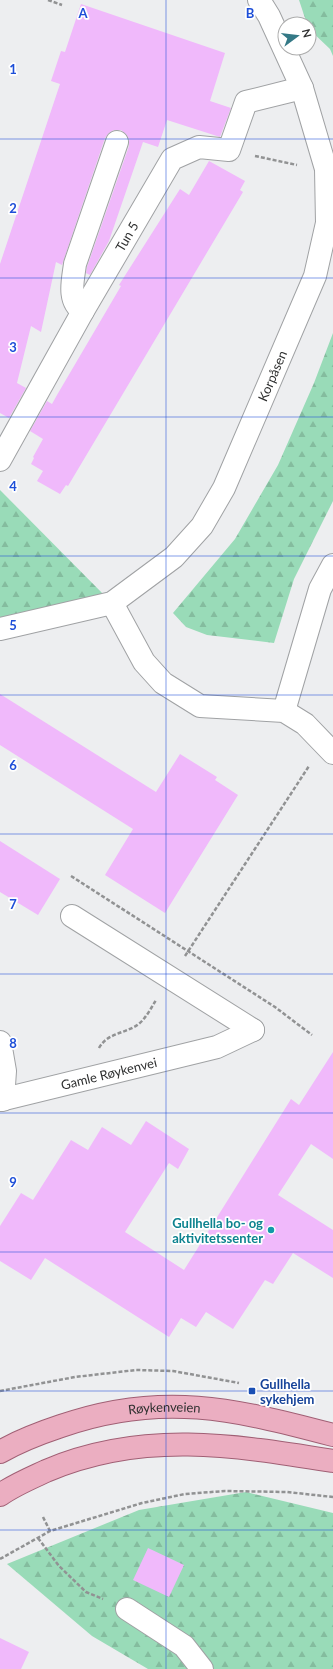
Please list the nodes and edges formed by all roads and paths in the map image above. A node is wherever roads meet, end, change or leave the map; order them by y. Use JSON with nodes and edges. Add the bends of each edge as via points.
{"nodes":[{"id":1,"x":48,"y":0,"type":"edge"},
{"id":2,"x":259,"y":0,"type":"edge"},
{"id":3,"x":62,"y":5,"type":"dead end"},
{"id":4,"x":302,"y":88,"type":"junction"},
{"id":5,"x":117,"y":142,"type":"dead end"},
{"id":6,"x":229,"y":150,"type":"junction"},
{"id":7,"x":302,"y":166,"type":"dead end"},
{"id":8,"x":84,"y":311,"type":"junction"},
{"id":9,"x":0,"y":460,"type":"edge"},
{"id":10,"x":333,"y":565,"type":"edge"},
{"id":11,"x":112,"y":604,"type":"junction"},
{"id":12,"x":0,"y":629,"type":"edge"},
{"id":13,"x":284,"y":712,"type":"junction"},
{"id":14,"x":328,"y":748,"type":"edge"},
{"id":15,"x":71,"y":876,"type":"dead end"},
{"id":16,"x":72,"y":916,"type":"dead end"},
{"id":17,"x":187,"y":952,"type":"junction"},
{"id":18,"x":170,"y":977,"type":"junction"},
{"id":19,"x":312,"y":1035,"type":"dead end"},
{"id":20,"x":0,"y":1042,"type":"edge"},
{"id":21,"x":98,"y":1077,"type":"junction"},
{"id":22,"x":2,"y":1100,"type":"edge"},
{"id":23,"x":239,"y":1383,"type":"dead end"},
{"id":24,"x":0,"y":1391,"type":"edge"},
{"id":25,"x":333,"y":1435,"type":"edge"},
{"id":26,"x":0,"y":1452,"type":"edge"},
{"id":27,"x":333,"y":1461,"type":"edge"},
{"id":28,"x":0,"y":1495,"type":"edge"},
{"id":29,"x":333,"y":1497,"type":"edge"},
{"id":30,"x":43,"y":1517,"type":"dead end"},
{"id":31,"x":50,"y":1531,"type":"junction"},
{"id":32,"x":38,"y":1538,"type":"junction"},
{"id":33,"x":0,"y":1559,"type":"edge"},
{"id":34,"x":127,"y":1609,"type":"joint"},
{"id":35,"x":202,"y":1669,"type":"edge"}],
"edges":[{"from":1,"to":3,"type":"path"},
{"from":2,"to":4,"type":"street","name":"Korpåsen"},
{"from":4,"to":6,"type":"street","via":[[246,102]]},
{"from":4,"to":11,"type":"street","name":"Korpåsen","via":[[326,169],[327,223],[315,276],[224,488],[202,526],[174,557]]},
{"from":5,"to":8,"type":"street","via":[[75,264],[73,300],[77,307]]},
{"from":6,"to":7,"type":"path"},
{"from":6,"to":8,"type":"street","name":"Tun 5","via":[[199,147],[172,159]]},
{"from":8,"to":9,"type":"street","name":"Tun 5"},
{"from":10,"to":13,"type":"street","via":[[320,589]]},
{"from":11,"to":12,"type":"street","name":"Korpåsen"},
{"from":11,"to":13,"type":"street","via":[[144,662],[163,683],[200,706]]},
{"from":13,"to":14,"type":"street","via":[[305,724]]},
{"from":14,"to":17,"type":"path"},
{"from":15,"to":17,"type":"path"},
{"from":16,"to":18,"type":"street"},
{"from":17,"to":18,"type":"path"},
{"from":17,"to":19,"type":"path","via":[[275,1007]]},
{"from":18,"to":21,"type":"path","via":[[145,1018],[134,1027],[114,1034],[102,1042],[94,1057]]},
{"from":18,"to":21,"type":"street","name":"Gamle Røykenvei","via":[[253,1030],[217,1046]]},
{"from":20,"to":22,"type":"street","via":[[5,1071]]},
{"from":21,"to":22,"type":"street","name":"Gamle Røykenvei"},
{"from":23,"to":24,"type":"path","via":[[173,1371],[136,1370],[75,1377]]},
{"from":25,"to":26,"type":"main road","name":"Røykenveien","via":[[224,1410],[153,1406],[76,1420]]},
{"from":27,"to":28,"type":"main road","via":[[224,1446],[161,1444],[105,1452],[75,1460],[34,1476]]},
{"from":29,"to":31,"type":"path","via":[[287,1492],[225,1491],[185,1494],[142,1503]]},
{"from":30,"to":31,"type":"path"},
{"from":31,"to":32,"type":"path"},
{"from":32,"to":33,"type":"path"},
{"from":32,"to":34,"type":"path","via":[[59,1566],[86,1592]]},
{"from":34,"to":35,"type":"street","via":[[184,1646]]}]}
